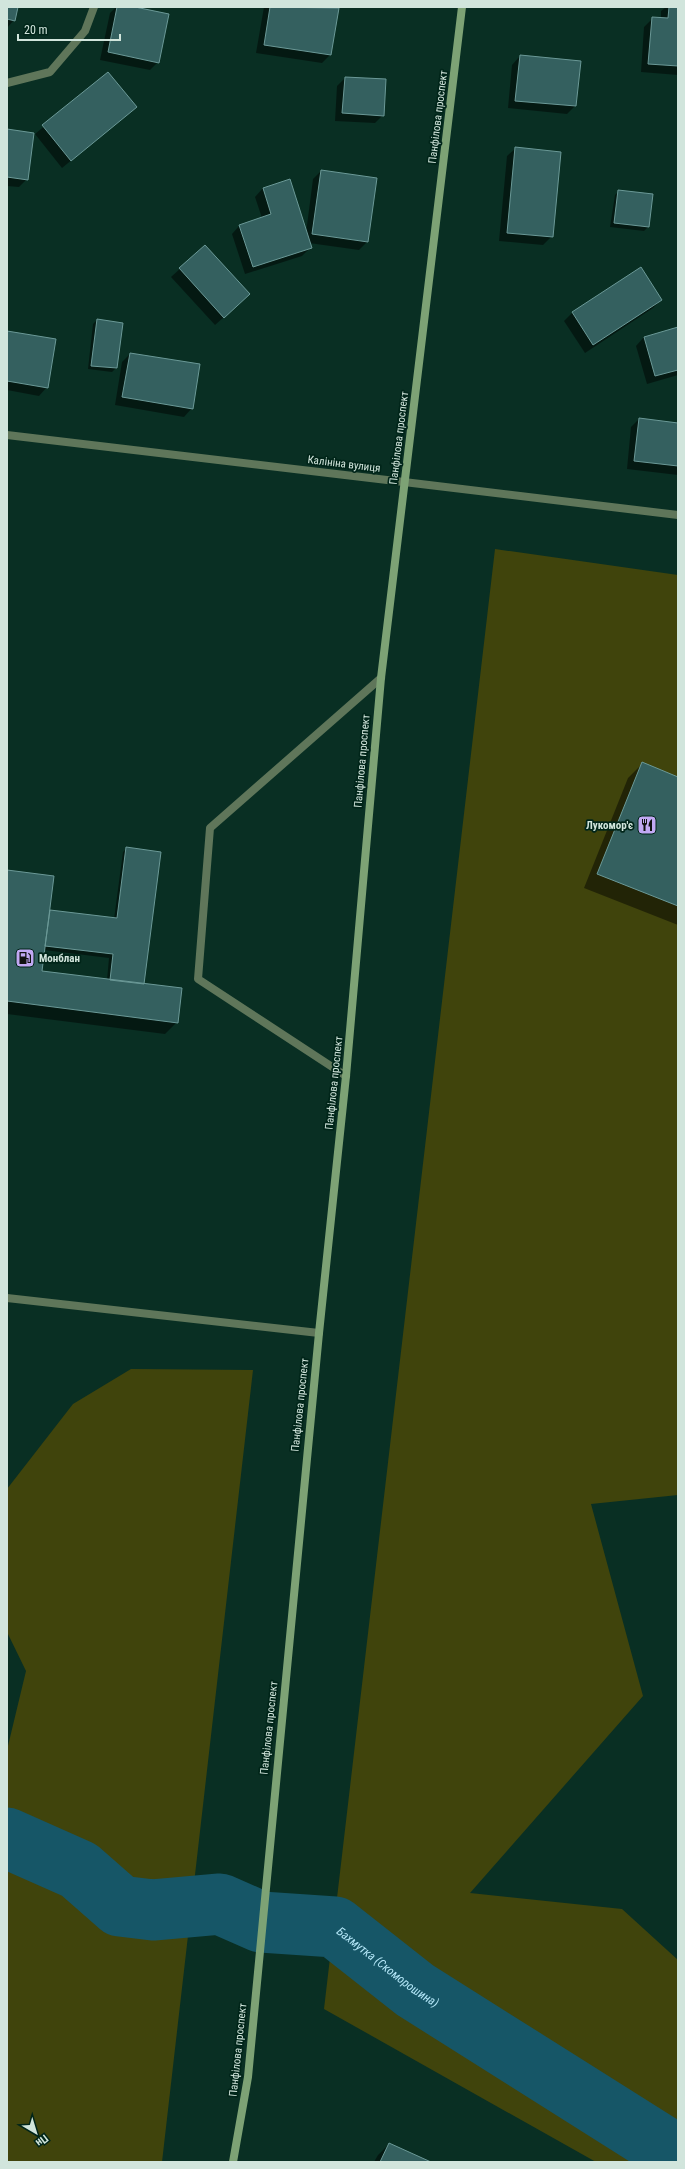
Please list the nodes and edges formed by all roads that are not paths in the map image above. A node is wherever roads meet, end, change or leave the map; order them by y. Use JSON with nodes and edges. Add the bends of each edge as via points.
{"nodes":[{"id":1,"x":94,"y":7,"type":"edge"},
{"id":2,"x":462,"y":7,"type":"edge"},
{"id":3,"x":7,"y":83,"type":"edge"},
{"id":4,"x":7,"y":435,"type":"edge"},
{"id":5,"x":404,"y":482,"type":"junction"},
{"id":6,"x":678,"y":515,"type":"edge"},
{"id":7,"x":381,"y":678,"type":"junction"},
{"id":8,"x":346,"y":1076,"type":"junction"},
{"id":9,"x":7,"y":1298,"type":"edge"},
{"id":10,"x":318,"y":1333,"type":"junction"},
{"id":11,"x":233,"y":2162,"type":"edge"}],
"edges":[{"from":1,"to":3,"type":"street","via":[[85,31],[50,72]]},
{"from":2,"to":5,"type":"main road","name":"Панфілова проспект"},
{"from":4,"to":5,"type":"street","name":"Калініна вулиця"},
{"from":5,"to":6,"type":"street","name":"Калініна вулиця"},
{"from":5,"to":7,"type":"main road","name":"Панфілова проспект"},
{"from":7,"to":8,"type":"main road","name":"Панфілова проспект"},
{"from":7,"to":8,"type":"street","via":[[210,828],[198,979]]},
{"from":8,"to":10,"type":"main road","name":"Панфілова проспект"},
{"from":9,"to":10,"type":"street"},
{"from":10,"to":11,"type":"main road","name":"Панфілова проспект","via":[[248,2077]]}]}
